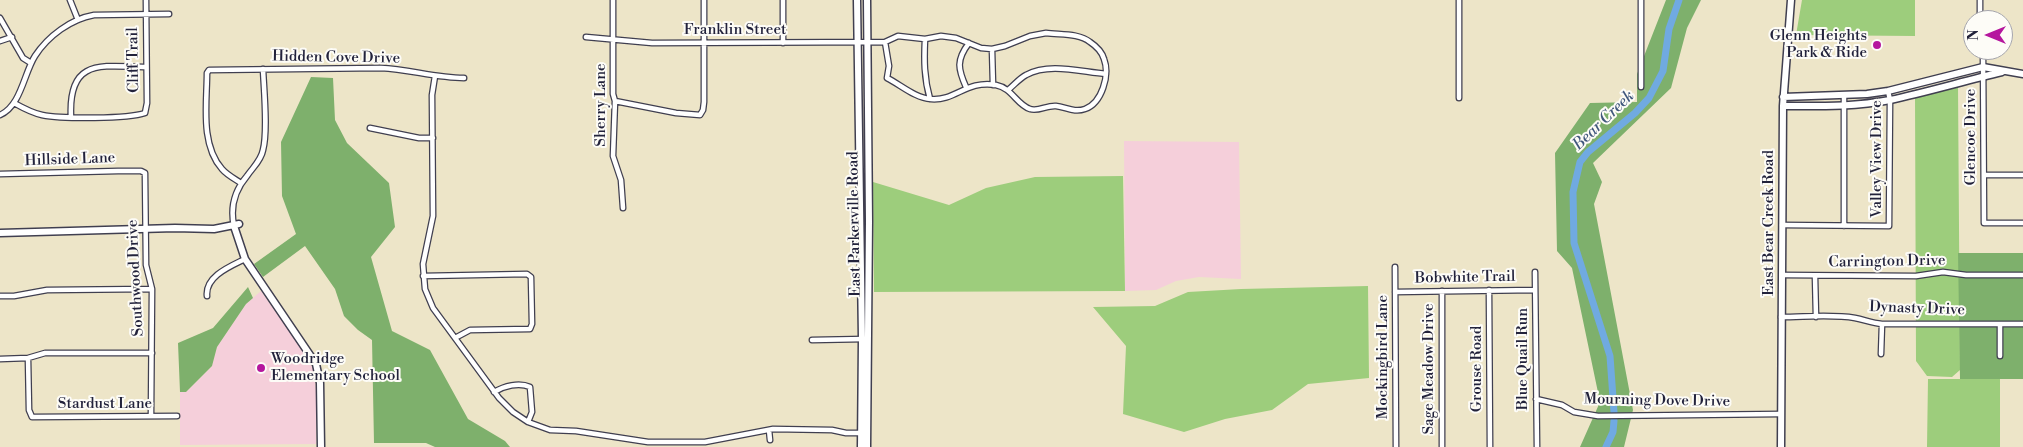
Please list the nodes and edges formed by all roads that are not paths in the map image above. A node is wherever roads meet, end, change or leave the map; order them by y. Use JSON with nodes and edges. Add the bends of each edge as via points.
{"nodes":[{"id":1,"x":70,"y":0,"type":"edge"},
{"id":2,"x":146,"y":0,"type":"edge"},
{"id":3,"x":613,"y":0,"type":"edge"},
{"id":4,"x":704,"y":0,"type":"edge"},
{"id":5,"x":783,"y":0,"type":"edge"},
{"id":6,"x":857,"y":0,"type":"edge"},
{"id":7,"x":863,"y":0,"type":"edge"},
{"id":8,"x":866,"y":0,"type":"edge"},
{"id":9,"x":1459,"y":0,"type":"edge"},
{"id":10,"x":1641,"y":0,"type":"edge"},
{"id":11,"x":1791,"y":0,"type":"edge"},
{"id":12,"x":146,"y":14,"type":"junction"},
{"id":13,"x":170,"y":14,"type":"dead end"},
{"id":14,"x":0,"y":18,"type":"edge"},
{"id":15,"x":78,"y":20,"type":"junction"},
{"id":16,"x":867,"y":23,"type":"junction"},
{"id":17,"x":12,"y":37,"type":"junction"},
{"id":18,"x":586,"y":37,"type":"dead end"},
{"id":19,"x":614,"y":38,"type":"junction"},
{"id":20,"x":924,"y":38,"type":"junction"},
{"id":21,"x":0,"y":40,"type":"edge"},
{"id":22,"x":858,"y":42,"type":"junction"},
{"id":23,"x":868,"y":42,"type":"junction"},
{"id":24,"x":885,"y":42,"type":"junction"},
{"id":25,"x":704,"y":43,"type":"junction"},
{"id":26,"x":783,"y":43,"type":"junction"},
{"id":27,"x":969,"y":43,"type":"junction"},
{"id":28,"x":992,"y":49,"type":"junction"},
{"id":29,"x":1983,"y":60,"type":"edge"},
{"id":30,"x":31,"y":64,"type":"junction"},
{"id":31,"x":146,"y":67,"type":"junction"},
{"id":32,"x":1983,"y":67,"type":"junction"},
{"id":33,"x":263,"y":69,"type":"junction"},
{"id":34,"x":2005,"y":72,"type":"junction"},
{"id":35,"x":1106,"y":74,"type":"junction"},
{"id":36,"x":2023,"y":74,"type":"edge"},
{"id":37,"x":434,"y":76,"type":"junction"},
{"id":38,"x":1984,"y":77,"type":"junction"},
{"id":39,"x":464,"y":78,"type":"dead end"},
{"id":40,"x":993,"y":85,"type":"junction"},
{"id":41,"x":966,"y":87,"type":"junction"},
{"id":42,"x":1642,"y":87,"type":"dead end"},
{"id":43,"x":1008,"y":90,"type":"junction"},
{"id":44,"x":1888,"y":91,"type":"junction"},
{"id":45,"x":1844,"y":96,"type":"junction"},
{"id":46,"x":1783,"y":97,"type":"junction"},
{"id":47,"x":1459,"y":98,"type":"dead end"},
{"id":48,"x":930,"y":99,"type":"junction"},
{"id":49,"x":1890,"y":100,"type":"junction"},
{"id":50,"x":615,"y":101,"type":"junction"},
{"id":51,"x":14,"y":103,"type":"junction"},
{"id":52,"x":1783,"y":106,"type":"junction"},
{"id":53,"x":1844,"y":106,"type":"junction"},
{"id":54,"x":0,"y":115,"type":"edge"},
{"id":55,"x":71,"y":117,"type":"junction"},
{"id":56,"x":370,"y":128,"type":"dead end"},
{"id":57,"x":433,"y":138,"type":"junction"},
{"id":58,"x":141,"y":171,"type":"joint"},
{"id":59,"x":0,"y":174,"type":"edge"},
{"id":60,"x":1984,"y":175,"type":"junction"},
{"id":61,"x":2023,"y":175,"type":"edge"},
{"id":62,"x":241,"y":183,"type":"junction"},
{"id":63,"x":623,"y":208,"type":"dead end"},
{"id":64,"x":2023,"y":223,"type":"edge"},
{"id":65,"x":236,"y":225,"type":"junction"},
{"id":66,"x":1782,"y":225,"type":"junction"},
{"id":67,"x":1844,"y":226,"type":"junction"},
{"id":68,"x":146,"y":229,"type":"junction"},
{"id":69,"x":0,"y":233,"type":"edge"},
{"id":70,"x":861,"y":240,"type":"junction"},
{"id":71,"x":869,"y":241,"type":"junction"},
{"id":72,"x":245,"y":259,"type":"junction"},
{"id":73,"x":1395,"y":268,"type":"dead end"},
{"id":74,"x":1535,"y":272,"type":"dead end"},
{"id":75,"x":1782,"y":275,"type":"junction"},
{"id":76,"x":2023,"y":275,"type":"edge"},
{"id":77,"x":423,"y":276,"type":"junction"},
{"id":78,"x":1815,"y":276,"type":"junction"},
{"id":79,"x":152,"y":289,"type":"junction"},
{"id":80,"x":1489,"y":290,"type":"junction"},
{"id":81,"x":1535,"y":290,"type":"junction"},
{"id":82,"x":1442,"y":291,"type":"junction"},
{"id":83,"x":1395,"y":292,"type":"junction"},
{"id":84,"x":0,"y":296,"type":"edge"},
{"id":85,"x":207,"y":296,"type":"dead end"},
{"id":86,"x":1781,"y":317,"type":"junction"},
{"id":87,"x":1816,"y":317,"type":"junction"},
{"id":88,"x":1882,"y":324,"type":"junction"},
{"id":89,"x":2000,"y":324,"type":"junction"},
{"id":90,"x":2023,"y":324,"type":"edge"},
{"id":91,"x":455,"y":338,"type":"junction"},
{"id":92,"x":866,"y":339,"type":"junction"},
{"id":93,"x":812,"y":340,"type":"dead end"},
{"id":94,"x":152,"y":353,"type":"junction"},
{"id":95,"x":1881,"y":354,"type":"dead end"},
{"id":96,"x":2000,"y":356,"type":"dead end"},
{"id":97,"x":0,"y":358,"type":"edge"},
{"id":98,"x":28,"y":358,"type":"junction"},
{"id":99,"x":494,"y":392,"type":"junction"},
{"id":100,"x":1536,"y":399,"type":"junction"},
{"id":101,"x":1781,"y":414,"type":"junction"},
{"id":102,"x":151,"y":416,"type":"junction"},
{"id":103,"x":177,"y":416,"type":"dead end"},
{"id":104,"x":528,"y":422,"type":"junction"},
{"id":105,"x":769,"y":430,"type":"junction"},
{"id":106,"x":864,"y":432,"type":"junction"},
{"id":107,"x":770,"y":440,"type":"dead end"},
{"id":108,"x":321,"y":447,"type":"edge"},
{"id":109,"x":861,"y":447,"type":"edge"},
{"id":110,"x":867,"y":447,"type":"edge"},
{"id":111,"x":1396,"y":447,"type":"edge"},
{"id":112,"x":1442,"y":447,"type":"edge"},
{"id":113,"x":1490,"y":447,"type":"edge"},
{"id":114,"x":1537,"y":447,"type":"edge"},
{"id":115,"x":1781,"y":447,"type":"edge"}],
"edges":[{"from":1,"to":15,"type":"street"},
{"from":2,"to":12,"type":"street","name":"Cliff Trail"},
{"from":3,"to":19,"type":"street","name":"Sherry Lane"},
{"from":4,"to":25,"type":"street"},
{"from":5,"to":26,"type":"street"},
{"from":6,"to":22,"type":"main road","name":"East Parkerville Road"},
{"from":7,"to":16,"type":"main road"},
{"from":8,"to":16,"type":"main road","name":"East Parkerville Road"},
{"from":9,"to":47,"type":"street"},
{"from":10,"to":42,"type":"street"},
{"from":11,"to":46,"type":"main road","name":"East Bear Creek Road"},
{"from":12,"to":13,"type":"street"},
{"from":12,"to":15,"type":"street","via":[[94,15]]},
{"from":12,"to":31,"type":"street","name":"Cliff Trail"},
{"from":14,"to":17,"type":"street"},
{"from":15,"to":30,"type":"street","via":[[49,39]]},
{"from":16,"to":23,"type":"main road","name":"East Parkerville Road"},
{"from":17,"to":21,"type":"street"},
{"from":17,"to":30,"type":"street","via":[[23,58]]},
{"from":18,"to":19,"type":"street","name":"Franklin Street"},
{"from":19,"to":25,"type":"street","name":"Franklin Street","via":[[623,42]]},
{"from":19,"to":50,"type":"street","name":"Sherry Lane"},
{"from":20,"to":24,"type":"street","name":"Franklin Street","via":[[898,36]]},
{"from":20,"to":27,"type":"street","name":"Franklin Street","via":[[948,37]]},
{"from":20,"to":48,"type":"street","via":[[924,76]]},
{"from":22,"to":23,"type":"street","name":"Franklin Street"},
{"from":22,"to":26,"type":"street","name":"Franklin Street"},
{"from":22,"to":70,"type":"main road","name":"East Parkerville Road"},
{"from":23,"to":24,"type":"street","name":"Franklin Street"},
{"from":23,"to":71,"type":"main road","name":"East Parkerville Road"},
{"from":24,"to":48,"type":"street","via":[[889,66],[887,78],[918,96]]},
{"from":25,"to":26,"type":"street","name":"Franklin Street"},
{"from":25,"to":50,"type":"street","via":[[704,102],[700,115],[676,114]]},
{"from":27,"to":28,"type":"street","name":"Franklin Street"},
{"from":27,"to":41,"type":"street","via":[[959,63]]},
{"from":28,"to":35,"type":"street","via":[[1037,34],[1079,37],[1100,51]]},
{"from":28,"to":40,"type":"street"},
{"from":29,"to":32,"type":"street","name":"Glencoe Drive"},
{"from":30,"to":51,"type":"street"},
{"from":31,"to":55,"type":"street","via":[[100,67],[86,71],[72,88]]},
{"from":31,"to":55,"type":"street","name":"Cliff Trail","via":[[145,113]]},
{"from":32,"to":34,"type":"main road"},
{"from":32,"to":38,"type":"street","name":"Glencoe Drive"},
{"from":32,"to":44,"type":"main road"},
{"from":33,"to":37,"type":"street","name":"Hidden Cove Drive","via":[[381,68]]},
{"from":33,"to":62,"type":"street","via":[[264,148],[260,160]]},
{"from":33,"to":62,"type":"street","name":"Hidden Cove Drive","via":[[208,71],[210,146],[222,169]]},
{"from":34,"to":36,"type":"main road"},
{"from":34,"to":38,"type":"main road"},
{"from":35,"to":43,"type":"street","via":[[1053,69],[1036,71]]},
{"from":35,"to":43,"type":"street","via":[[1096,101],[1076,111],[1055,106],[1029,109]]},
{"from":37,"to":39,"type":"street","name":"Hidden Cove Drive"},
{"from":37,"to":57,"type":"street"},
{"from":38,"to":49,"type":"main road"},
{"from":38,"to":60,"type":"street","name":"Glencoe Drive"},
{"from":40,"to":41,"type":"street"},
{"from":40,"to":43,"type":"street"},
{"from":41,"to":48,"type":"street","via":[[950,96]]},
{"from":44,"to":45,"type":"main road"},
{"from":44,"to":49,"type":"street","name":"Valley View Drive"},
{"from":45,"to":46,"type":"main road"},
{"from":45,"to":53,"type":"street"},
{"from":46,"to":52,"type":"main road","name":"East Bear Creek Road"},
{"from":49,"to":53,"type":"main road"},
{"from":49,"to":67,"type":"street","name":"Valley View Drive","via":[[1889,226]]},
{"from":50,"to":63,"type":"street","name":"Sherry Lane","via":[[613,156],[621,180]]},
{"from":51,"to":54,"type":"street"},
{"from":51,"to":55,"type":"street","via":[[29,112]]},
{"from":52,"to":53,"type":"main road"},
{"from":52,"to":66,"type":"main road","name":"East Bear Creek Road"},
{"from":53,"to":67,"type":"street"},
{"from":56,"to":57,"type":"street"},
{"from":57,"to":77,"type":"street","via":[[433,216]]},
{"from":58,"to":59,"type":"street","name":"Hillside Lane"},
{"from":58,"to":68,"type":"street","name":"Southwood Drive","via":[[145,173]]},
{"from":60,"to":61,"type":"street"},
{"from":60,"to":64,"type":"street","name":"Glencoe Drive","via":[[1984,223]]},
{"from":62,"to":65,"type":"street","via":[[232,206]]},
{"from":65,"to":68,"type":"main road","via":[[214,229]]},
{"from":65,"to":72,"type":"main road"},
{"from":66,"to":67,"type":"street"},
{"from":66,"to":75,"type":"main road","name":"East Bear Creek Road"},
{"from":68,"to":69,"type":"main road"},
{"from":68,"to":79,"type":"street","name":"Southwood Drive","via":[[146,265]]},
{"from":70,"to":71,"type":"main road"},
{"from":70,"to":92,"type":"main road","name":"East Parkerville Road"},
{"from":71,"to":92,"type":"main road","name":"East Parkerville Road"},
{"from":72,"to":85,"type":"street","via":[[217,276],[207,290]]},
{"from":72,"to":108,"type":"main road","via":[[316,364],[320,383]]},
{"from":73,"to":83,"type":"street","name":"Mockingbird Lane"},
{"from":74,"to":81,"type":"street","name":"Blue Quail Run"},
{"from":75,"to":78,"type":"street","name":"Carrington Drive"},
{"from":75,"to":86,"type":"main road","name":"East Bear Creek Road"},
{"from":76,"to":78,"type":"street","name":"Carrington Drive","via":[[1966,276],[1943,272],[1916,276]]},
{"from":77,"to":91,"type":"street","via":[[430,303]]},
{"from":77,"to":91,"type":"street","via":[[530,275],[531,328],[470,330]]},
{"from":78,"to":87,"type":"street"},
{"from":79,"to":84,"type":"street","via":[[46,290]]},
{"from":79,"to":94,"type":"street","name":"Southwood Drive"},
{"from":80,"to":81,"type":"street","name":"Bobwhite Trail"},
{"from":80,"to":82,"type":"street","name":"Bobwhite Trail"},
{"from":80,"to":113,"type":"street","name":"Grouse Road"},
{"from":81,"to":100,"type":"street","name":"Blue Quail Run"},
{"from":82,"to":83,"type":"street","name":"Bobwhite Trail"},
{"from":82,"to":112,"type":"street","name":"Sage Meadow Drive"},
{"from":83,"to":111,"type":"street","name":"Mockingbird Lane"},
{"from":86,"to":87,"type":"street","name":"Dynasty Drive"},
{"from":86,"to":101,"type":"main road","name":"East Bear Creek Road"},
{"from":87,"to":88,"type":"street","name":"Dynasty Drive","via":[[1857,318]]},
{"from":88,"to":89,"type":"street","name":"Dynasty Drive"},
{"from":88,"to":95,"type":"street"},
{"from":89,"to":90,"type":"street","name":"Dynasty Drive"},
{"from":89,"to":96,"type":"street"},
{"from":91,"to":99,"type":"street"},
{"from":92,"to":93,"type":"street"},
{"from":92,"to":106,"type":"main road","name":"East Parkerville Road"},
{"from":94,"to":98,"type":"street","via":[[46,352]]},
{"from":94,"to":102,"type":"street","name":"Southwood Drive"},
{"from":97,"to":98,"type":"street"},
{"from":98,"to":102,"type":"street","name":"Stardust Lane","via":[[29,410],[32,417]]},
{"from":99,"to":104,"type":"street"},
{"from":99,"to":104,"type":"street","via":[[508,386],[530,387],[532,412]]},
{"from":100,"to":101,"type":"street","name":"Mourning Dove Drive","via":[[1598,416]]},
{"from":100,"to":114,"type":"street","name":"Blue Quail Run"},
{"from":101,"to":115,"type":"main road","name":"East Bear Creek Road"},
{"from":102,"to":103,"type":"street","name":"Stardust Lane"},
{"from":104,"to":105,"type":"street","via":[[550,430],[648,442],[705,442]]},
{"from":105,"to":106,"type":"street"},
{"from":105,"to":107,"type":"street"},
{"from":106,"to":109,"type":"main road","name":"East Parkerville Road"},
{"from":106,"to":110,"type":"main road","name":"East Parkerville Road"}]}
